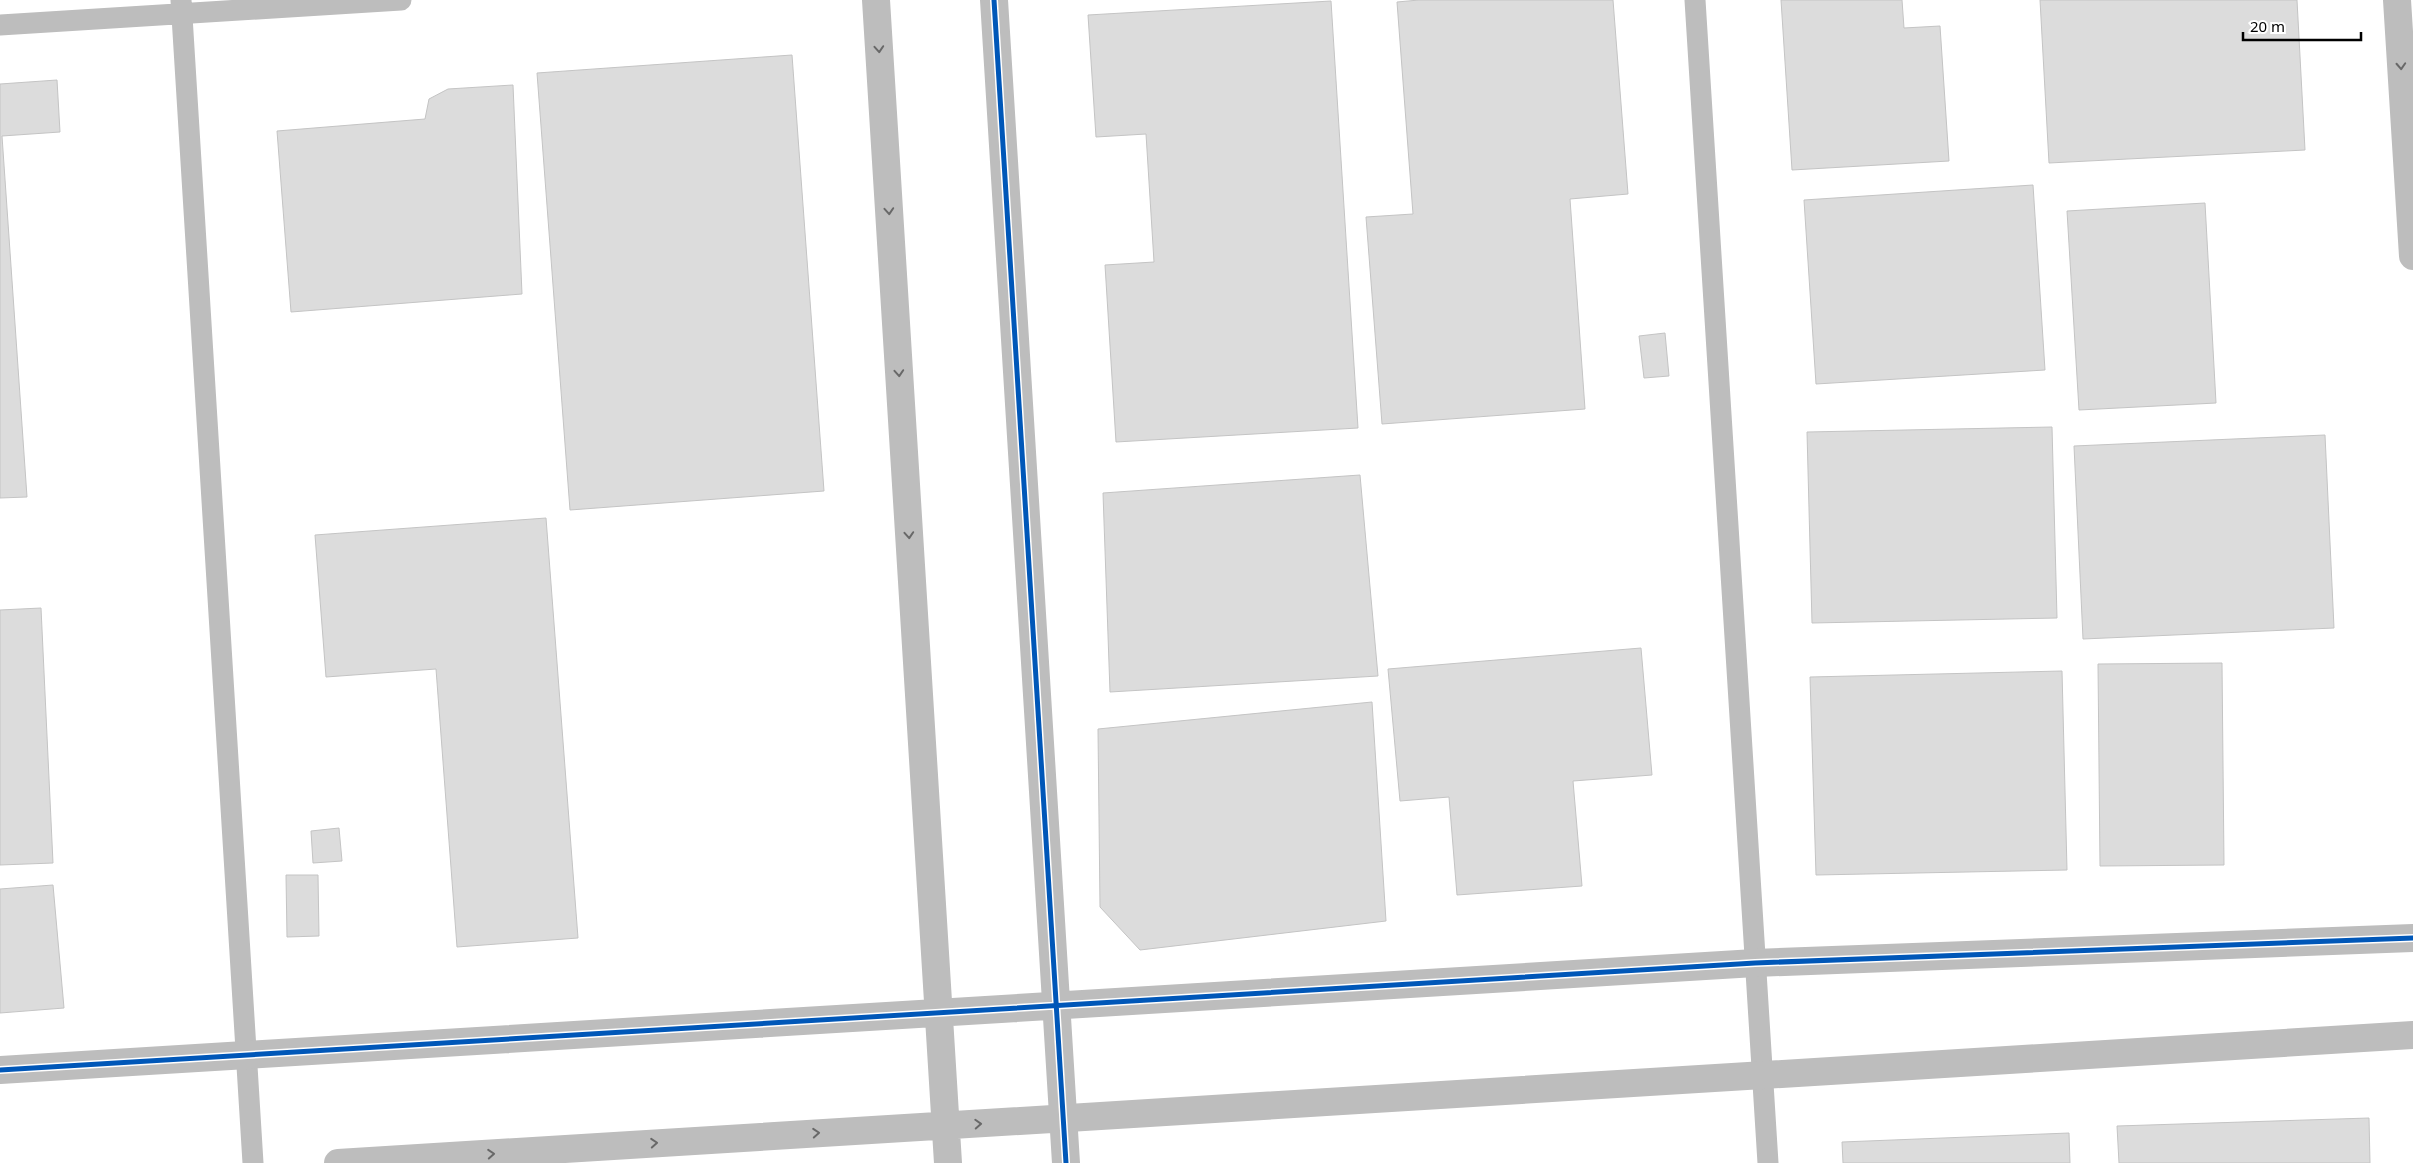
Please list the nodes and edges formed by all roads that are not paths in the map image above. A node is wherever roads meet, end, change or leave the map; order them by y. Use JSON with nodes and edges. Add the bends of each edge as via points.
{"nodes":[{"id":1,"x":401,"y":0,"type":"edge"},
{"id":2,"x":876,"y":0,"type":"edge"},
{"id":3,"x":994,"y":0,"type":"edge"},
{"id":4,"x":1696,"y":0,"type":"edge"},
{"id":5,"x":2397,"y":0,"type":"edge"},
{"id":6,"x":181,"y":7,"type":"edge"},
{"id":7,"x":0,"y":25,"type":"edge"},
{"id":8,"x":2413,"y":256,"type":"edge"},
{"id":9,"x":2413,"y":938,"type":"edge"},
{"id":10,"x":1755,"y":963,"type":"junction"},
{"id":11,"x":1056,"y":1006,"type":"junction"},
{"id":12,"x":939,"y":1013,"type":"junction"},
{"id":13,"x":2413,"y":1035,"type":"edge"},
{"id":14,"x":247,"y":1055,"type":"junction"},
{"id":15,"x":0,"y":1070,"type":"edge"},
{"id":16,"x":1763,"y":1075,"type":"junction"},
{"id":17,"x":1063,"y":1118,"type":"junction"},
{"id":18,"x":946,"y":1125,"type":"junction"},
{"id":19,"x":253,"y":1163,"type":"edge"},
{"id":20,"x":338,"y":1163,"type":"edge"},
{"id":21,"x":948,"y":1163,"type":"edge"},
{"id":22,"x":1066,"y":1163,"type":"edge"},
{"id":23,"x":1768,"y":1163,"type":"edge"}],
"edges":[{"from":1,"to":6,"type":"lane"},
{"from":2,"to":12,"type":"street","one_way":true},
{"from":3,"to":11,"type":"street"},
{"from":4,"to":10,"type":"lane"},
{"from":5,"to":8,"type":"street","one_way":true},
{"from":6,"to":7,"type":"lane"},
{"from":6,"to":14,"type":"lane"},
{"from":9,"to":10,"type":"street"},
{"from":10,"to":11,"type":"street"},
{"from":10,"to":16,"type":"lane"},
{"from":11,"to":12,"type":"street"},
{"from":11,"to":17,"type":"street"},
{"from":12,"to":14,"type":"street"},
{"from":12,"to":18,"type":"street"},
{"from":13,"to":16,"type":"street"},
{"from":14,"to":15,"type":"street"},
{"from":14,"to":19,"type":"lane"},
{"from":16,"to":17,"type":"street"},
{"from":16,"to":23,"type":"lane"},
{"from":18,"to":17,"type":"street","one_way":true},
{"from":17,"to":22,"type":"street"},
{"from":20,"to":18,"type":"street","one_way":true},
{"from":18,"to":21,"type":"street"}]}
